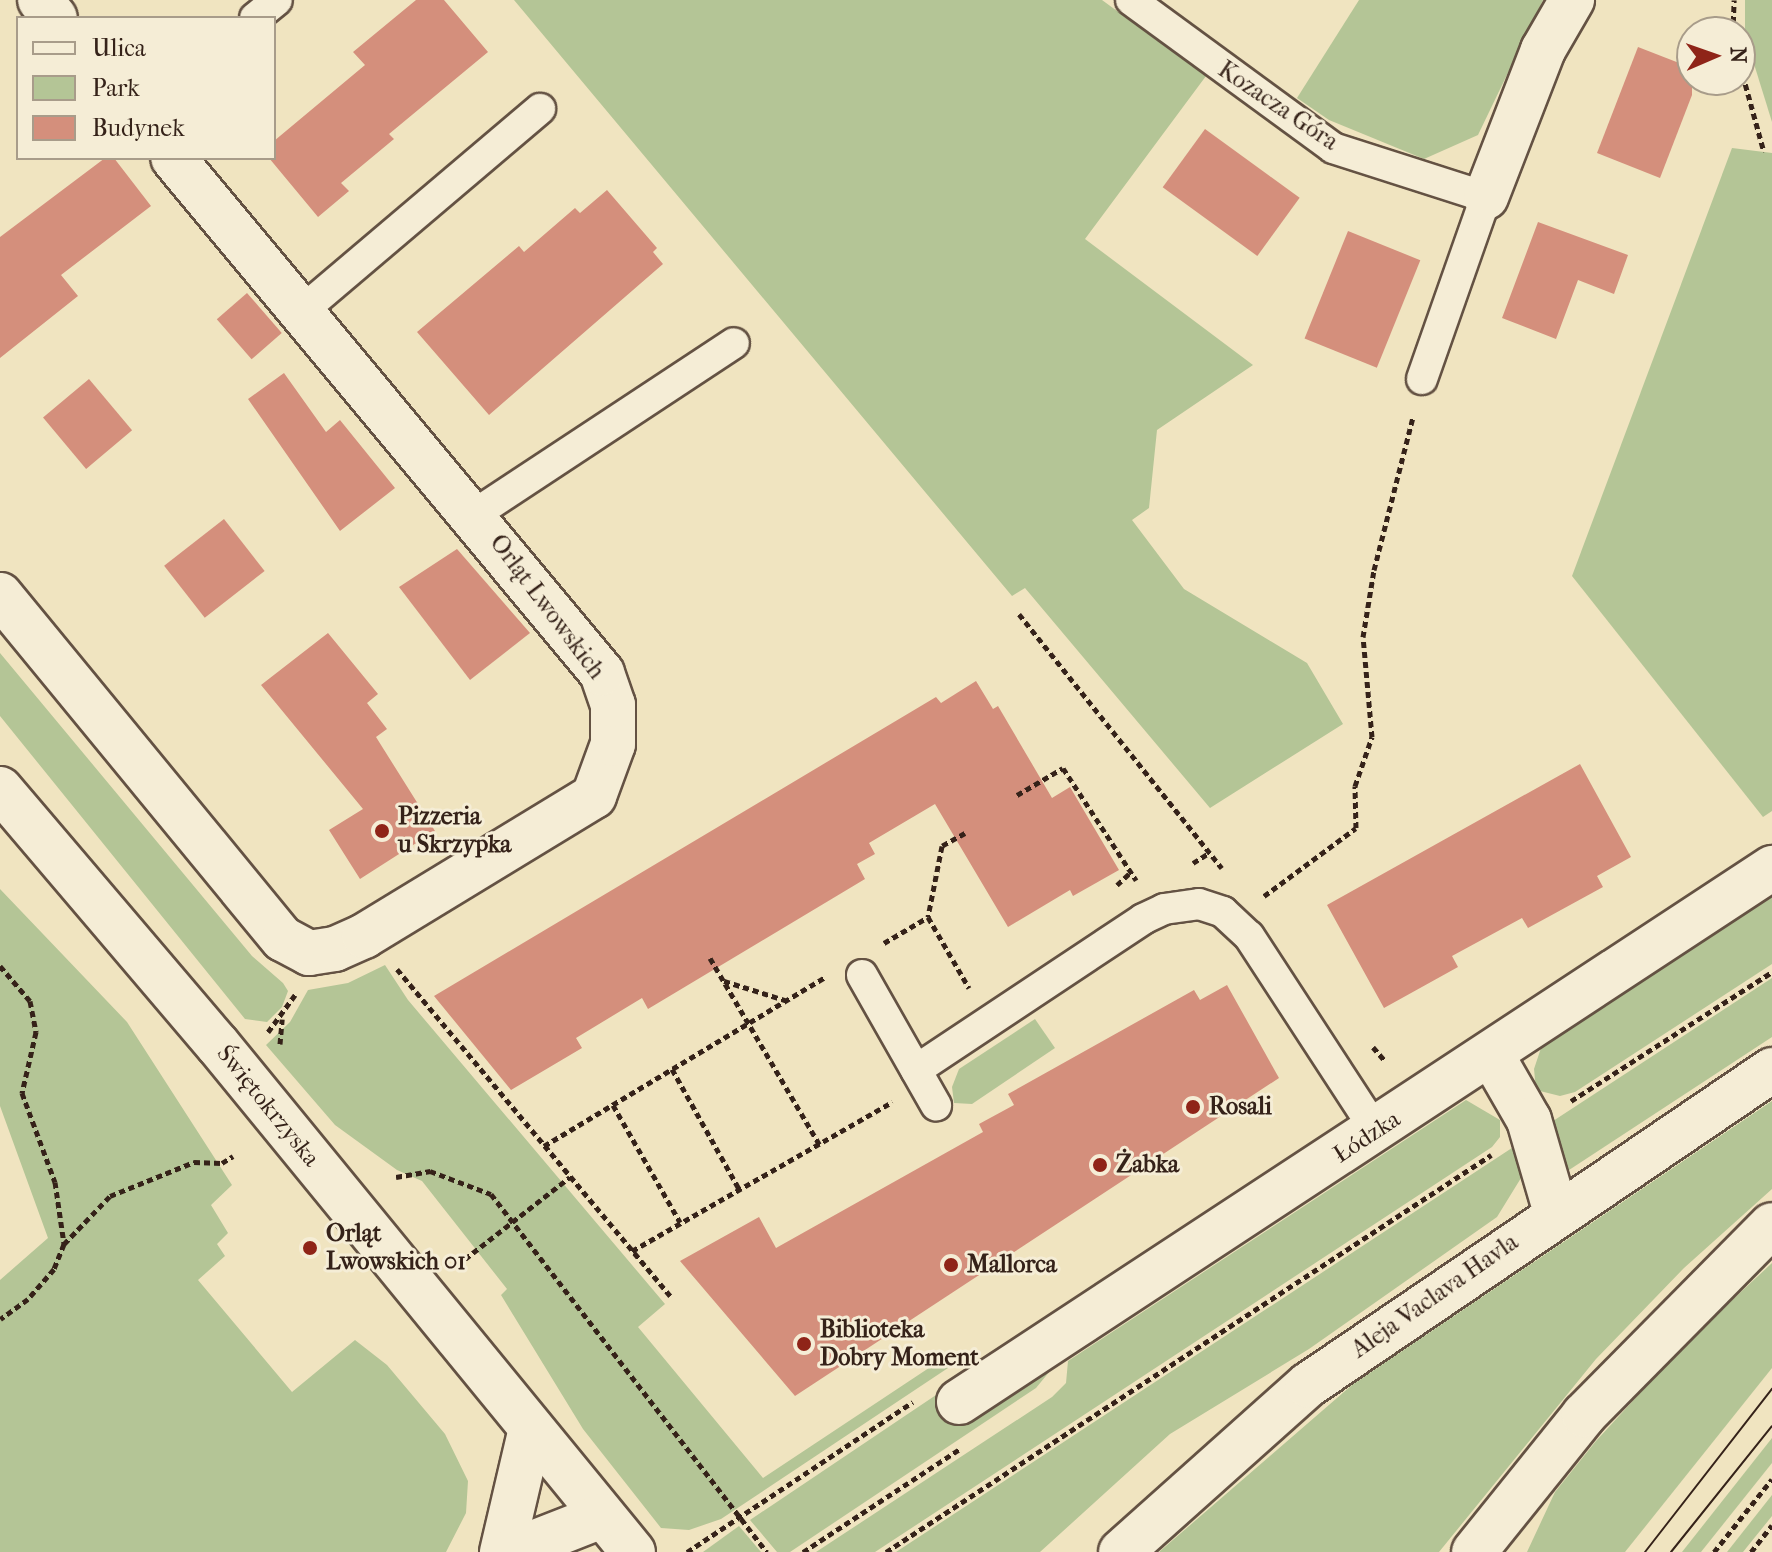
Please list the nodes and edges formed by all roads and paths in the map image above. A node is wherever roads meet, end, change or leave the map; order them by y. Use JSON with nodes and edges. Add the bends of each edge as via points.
{"nodes":[{"id":1,"x":40,"y":0,"type":"edge"},
{"id":2,"x":277,"y":0,"type":"edge"},
{"id":3,"x":1131,"y":0,"type":"edge"},
{"id":4,"x":1572,"y":0,"type":"edge"},
{"id":5,"x":53,"y":16,"type":"edge"},
{"id":6,"x":257,"y":16,"type":"edge"},
{"id":7,"x":1749,"y":96,"type":"edge"},
{"id":8,"x":540,"y":109,"type":"dead end"},
{"id":9,"x":1764,"y":152,"type":"dead end"},
{"id":10,"x":175,"y":160,"type":"edge"},
{"id":11,"x":1486,"y":197,"type":"junction"},
{"id":12,"x":303,"y":310,"type":"junction"},
{"id":13,"x":734,"y":343,"type":"dead end"},
{"id":14,"x":1422,"y":379,"type":"joint"},
{"id":15,"x":475,"y":514,"type":"junction"},
{"id":16,"x":0,"y":595,"type":"edge"},
{"id":17,"x":1019,"y":614,"type":"dead end"},
{"id":18,"x":0,"y":789,"type":"edge"},
{"id":19,"x":1017,"y":795,"type":"dead end"},
{"id":20,"x":965,"y":833,"type":"dead end"},
{"id":21,"x":1772,"y":868,"type":"edge"},
{"id":22,"x":1131,"y":872,"type":"junction"},
{"id":23,"x":1226,"y":874,"type":"dead end"},
{"id":24,"x":1135,"y":879,"type":"dead end"},
{"id":25,"x":1108,"y":893,"type":"dead end"},
{"id":26,"x":1266,"y":895,"type":"dead end"},
{"id":27,"x":928,"y":917,"type":"junction"},
{"id":28,"x":878,"y":946,"type":"dead end"},
{"id":29,"x":309,"y":953,"type":"junction"},
{"id":30,"x":710,"y":958,"type":"dead end"},
{"id":31,"x":0,"y":966,"type":"edge"},
{"id":32,"x":1772,"y":972,"type":"edge"},
{"id":33,"x":862,"y":975,"type":"dead end"},
{"id":34,"x":403,"y":976,"type":"dead end"},
{"id":35,"x":827,"y":976,"type":"dead end"},
{"id":36,"x":724,"y":981,"type":"junction"},
{"id":37,"x":975,"y":998,"type":"dead end"},
{"id":38,"x":786,"y":1001,"type":"junction"},
{"id":39,"x":749,"y":1023,"type":"junction"},
{"id":40,"x":264,"y":1035,"type":"dead end"},
{"id":41,"x":1366,"y":1039,"type":"dead end"},
{"id":42,"x":1491,"y":1054,"type":"junction"},
{"id":43,"x":1385,"y":1061,"type":"dead end"},
{"id":44,"x":672,"y":1069,"type":"junction"},
{"id":45,"x":1772,"y":1070,"type":"edge"},
{"id":46,"x":925,"y":1086,"type":"junction"},
{"id":47,"x":613,"y":1105,"type":"junction"},
{"id":48,"x":1529,"y":1120,"type":"junction"},
{"id":49,"x":1376,"y":1131,"type":"junction"},
{"id":50,"x":819,"y":1144,"type":"junction"},
{"id":51,"x":544,"y":1146,"type":"junction"},
{"id":52,"x":233,"y":1156,"type":"dead end"},
{"id":53,"x":396,"y":1177,"type":"dead end"},
{"id":54,"x":570,"y":1177,"type":"junction"},
{"id":55,"x":739,"y":1189,"type":"junction"},
{"id":56,"x":1556,"y":1213,"type":"junction"},
{"id":57,"x":513,"y":1221,"type":"junction"},
{"id":58,"x":680,"y":1222,"type":"junction"},
{"id":59,"x":1772,"y":1225,"type":"edge"},
{"id":60,"x":64,"y":1244,"type":"junction"},
{"id":61,"x":632,"y":1251,"type":"junction"},
{"id":62,"x":465,"y":1259,"type":"dead end"},
{"id":63,"x":670,"y":1296,"type":"dead end"},
{"id":64,"x":0,"y":1319,"type":"edge"},
{"id":65,"x":951,"y":1413,"type":"junction"},
{"id":66,"x":531,"y":1428,"type":"junction"},
{"id":67,"x":1772,"y":1479,"type":"edge"},
{"id":68,"x":602,"y":1516,"type":"junction"},
{"id":69,"x":740,"y":1518,"type":"junction"},
{"id":70,"x":1772,"y":1525,"type":"edge"},
{"id":71,"x":695,"y":1547,"type":"junction"},
{"id":72,"x":502,"y":1552,"type":"edge"},
{"id":73,"x":510,"y":1552,"type":"edge"},
{"id":74,"x":633,"y":1552,"type":"edge"},
{"id":75,"x":687,"y":1552,"type":"edge"},
{"id":76,"x":706,"y":1552,"type":"edge"},
{"id":77,"x":767,"y":1552,"type":"edge"},
{"id":78,"x":803,"y":1552,"type":"edge"},
{"id":79,"x":886,"y":1552,"type":"edge"},
{"id":80,"x":1121,"y":1552,"type":"edge"},
{"id":81,"x":1474,"y":1552,"type":"edge"},
{"id":82,"x":1714,"y":1552,"type":"edge"},
{"id":83,"x":1751,"y":1552,"type":"edge"}],
"edges":[{"from":1,"to":5,"type":"street"},
{"from":2,"to":6,"type":"lane"},
{"from":3,"to":11,"type":"lane","name":"Kozacza Góra","via":[[1333,148]]},
{"from":4,"to":11,"type":"street","via":[[1543,50]]},
{"from":7,"to":9,"type":"path"},
{"from":8,"to":12,"type":"lane"},
{"from":10,"to":12,"type":"street","name":"Orląt Lwowskich"},
{"from":11,"to":14,"type":"lane"},
{"from":12,"to":15,"type":"street","name":"Orląt Lwowskich"},
{"from":13,"to":15,"type":"lane"},
{"from":14,"to":26,"type":"path","via":[[1374,570],[1363,637],[1372,737],[1355,786],[1356,828]]},
{"from":15,"to":29,"type":"street","name":"Orląt Lwowskich","via":[[602,673],[613,705],[613,744],[594,796],[364,936]]},
{"from":16,"to":29,"type":"street","via":[[283,939]]},
{"from":17,"to":23,"type":"path"},
{"from":18,"to":66,"type":"street","name":"Świętokrzyska","via":[[218,1045]]},
{"from":19,"to":22,"type":"path","via":[[1063,768]]},
{"from":20,"to":27,"type":"path","via":[[942,846]]},
{"from":21,"to":42,"type":"street","name":"Łódzka"},
{"from":22,"to":24,"type":"path"},
{"from":22,"to":25,"type":"path"},
{"from":27,"to":28,"type":"path"},
{"from":27,"to":37,"type":"path"},
{"from":29,"to":40,"type":"path","via":[[291,1006]]},
{"from":30,"to":36,"type":"path"},
{"from":31,"to":60,"type":"path","via":[[30,1001],[36,1032],[22,1093],[55,1182]]},
{"from":32,"to":48,"type":"path","via":[[1574,1100]]},
{"from":33,"to":46,"type":"lane"},
{"from":34,"to":51,"type":"path"},
{"from":35,"to":38,"type":"path"},
{"from":36,"to":38,"type":"path"},
{"from":36,"to":39,"type":"path"},
{"from":38,"to":39,"type":"path"},
{"from":39,"to":44,"type":"path"},
{"from":39,"to":50,"type":"path"},
{"from":41,"to":43,"type":"path"},
{"from":42,"to":48,"type":"street"},
{"from":42,"to":49,"type":"street","name":"Łódzka"},
{"from":44,"to":47,"type":"path"},
{"from":44,"to":55,"type":"path"},
{"from":45,"to":56,"type":"street","name":"Aleja Vaclava Havla"},
{"from":46,"to":49,"type":"lane","via":[[1143,919],[1176,905],[1199,904],[1223,912],[1249,936]]},
{"from":46,"to":50,"type":"path"},
{"from":47,"to":51,"type":"path"},
{"from":47,"to":58,"type":"path"},
{"from":48,"to":56,"type":"street"},
{"from":48,"to":79,"type":"path","via":[[1497,1151]]},
{"from":49,"to":65,"type":"street","name":"Łódzka"},
{"from":50,"to":55,"type":"path"},
{"from":51,"to":54,"type":"path"},
{"from":52,"to":60,"type":"path","via":[[222,1163],[194,1162],[110,1196]]},
{"from":53,"to":57,"type":"path","via":[[430,1171],[479,1189],[491,1194]]},
{"from":54,"to":57,"type":"path"},
{"from":54,"to":61,"type":"path"},
{"from":55,"to":58,"type":"path"},
{"from":56,"to":80,"type":"street","name":"Aleja Vaclava Havla","via":[[1308,1385]]},
{"from":57,"to":62,"type":"path"},
{"from":57,"to":69,"type":"path"},
{"from":58,"to":61,"type":"path"},
{"from":59,"to":81,"type":"street","via":[[1584,1415]]},
{"from":60,"to":64,"type":"path","via":[[54,1269],[28,1299]]},
{"from":61,"to":63,"type":"path"},
{"from":65,"to":69,"type":"path"},
{"from":65,"to":78,"type":"path"},
{"from":66,"to":68,"type":"street","name":"Świętokrzyska"},
{"from":66,"to":72,"type":"street"},
{"from":67,"to":82,"type":"path"},
{"from":68,"to":73,"type":"street"},
{"from":68,"to":74,"type":"street","name":"Świętokrzyska"},
{"from":69,"to":71,"type":"path"},
{"from":69,"to":77,"type":"path"},
{"from":70,"to":83,"type":"path"},
{"from":71,"to":75,"type":"path"},
{"from":71,"to":76,"type":"path"}]}
